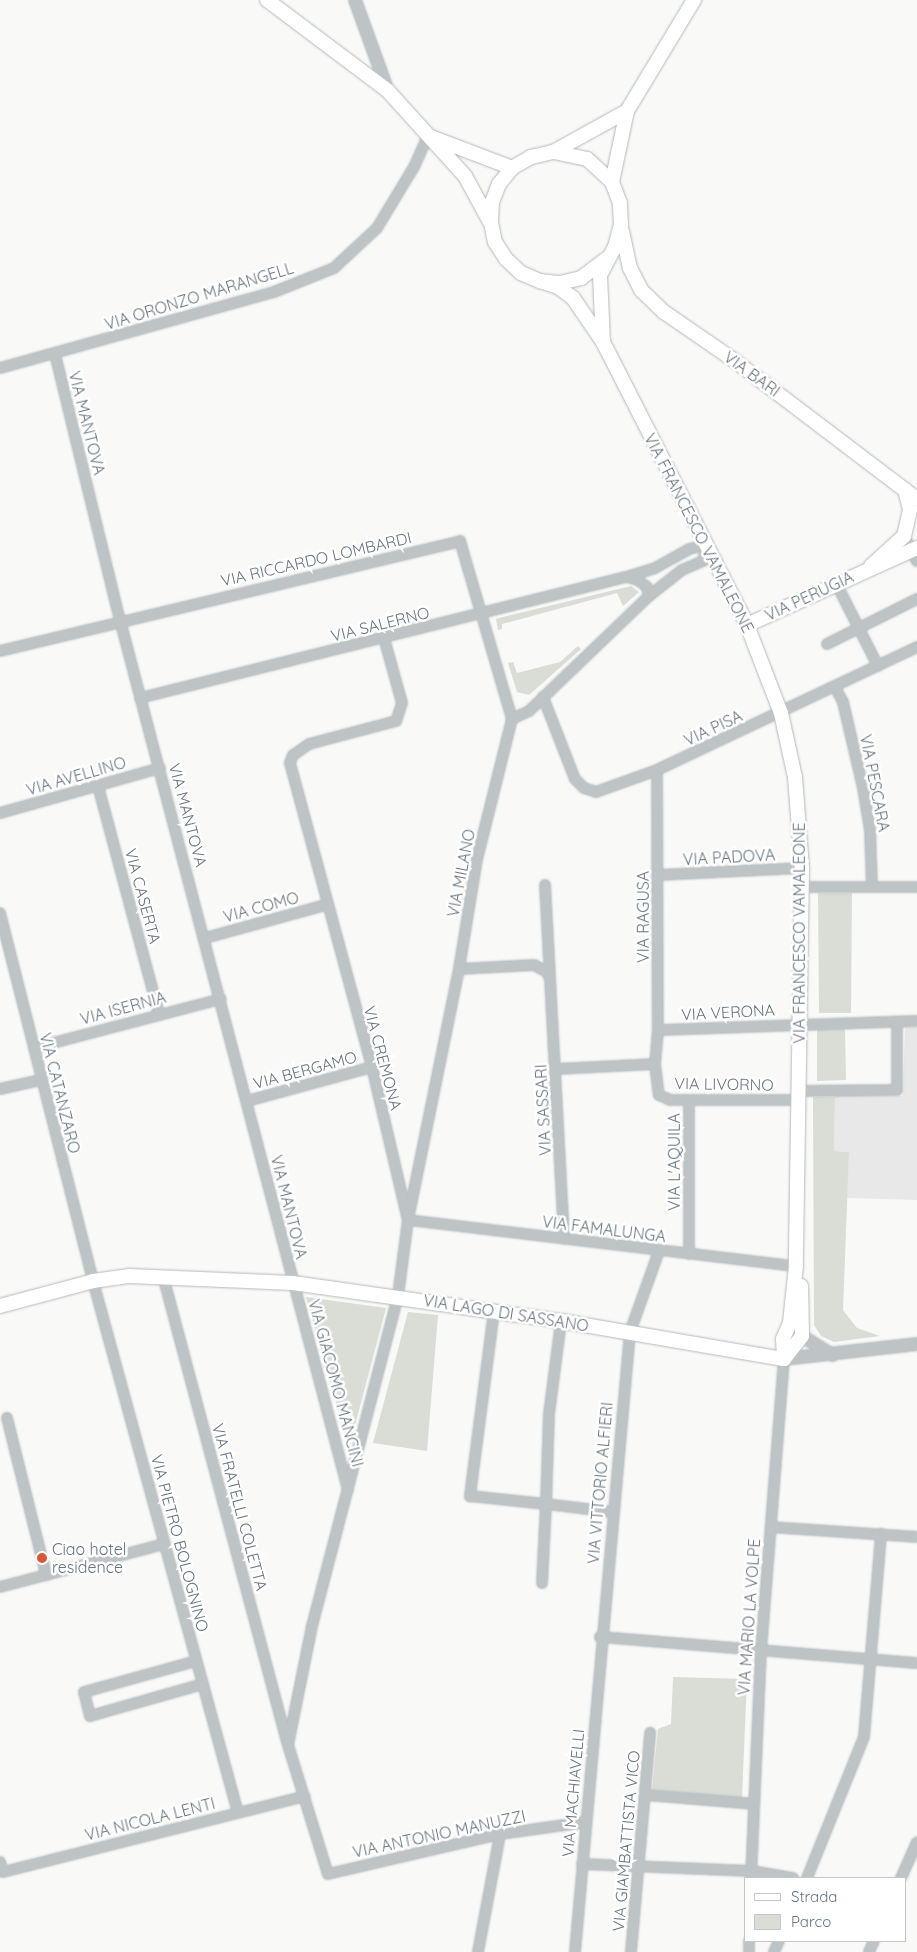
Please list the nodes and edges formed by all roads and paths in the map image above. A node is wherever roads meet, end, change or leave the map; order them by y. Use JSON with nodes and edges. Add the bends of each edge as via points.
{"nodes":[{"id":1,"x":267,"y":0,"type":"edge"},
{"id":2,"x":356,"y":0,"type":"edge"},
{"id":3,"x":694,"y":0,"type":"edge"},
{"id":4,"x":388,"y":91,"type":"junction"},
{"id":5,"x":626,"y":111,"type":"junction"},
{"id":6,"x":428,"y":136,"type":"junction"},
{"id":7,"x":553,"y":152,"type":"junction"},
{"id":8,"x":512,"y":168,"type":"junction"},
{"id":9,"x":612,"y":182,"type":"junction"},
{"id":10,"x":490,"y":222,"type":"junction"},
{"id":11,"x":622,"y":226,"type":"junction"},
{"id":12,"x":608,"y":258,"type":"junction"},
{"id":13,"x":540,"y":281,"type":"junction"},
{"id":14,"x":603,"y":342,"type":"junction"},
{"id":15,"x":55,"y":354,"type":"junction"},
{"id":16,"x":0,"y":368,"type":"edge"},
{"id":17,"x":905,"y":490,"type":"junction"},
{"id":18,"x":917,"y":499,"type":"edge"},
{"id":19,"x":917,"y":529,"type":"edge"},
{"id":20,"x":904,"y":536,"type":"junction"},
{"id":21,"x":707,"y":545,"type":"junction"},
{"id":22,"x":915,"y":553,"type":"edge"},
{"id":23,"x":871,"y":567,"type":"junction"},
{"id":24,"x":626,"y":577,"type":"junction"},
{"id":25,"x":836,"y":583,"type":"junction"},
{"id":26,"x":649,"y":596,"type":"junction"},
{"id":27,"x":917,"y":599,"type":"edge"},
{"id":28,"x":480,"y":615,"type":"junction"},
{"id":29,"x":120,"y":620,"type":"junction"},
{"id":30,"x":747,"y":625,"type":"junction"},
{"id":31,"x":859,"y":628,"type":"junction"},
{"id":32,"x":384,"y":638,"type":"junction"},
{"id":33,"x":827,"y":644,"type":"dead end"},
{"id":34,"x":917,"y":647,"type":"edge"},
{"id":35,"x":0,"y":650,"type":"edge"},
{"id":36,"x":878,"y":666,"type":"junction"},
{"id":37,"x":835,"y":687,"type":"junction"},
{"id":38,"x":543,"y":697,"type":"junction"},
{"id":39,"x":140,"y":698,"type":"junction"},
{"id":40,"x":781,"y":713,"type":"junction"},
{"id":41,"x":512,"y":719,"type":"junction"},
{"id":42,"x":160,"y":768,"type":"junction"},
{"id":43,"x":657,"y":770,"type":"junction"},
{"id":44,"x":98,"y":786,"type":"junction"},
{"id":45,"x":0,"y":813,"type":"edge"},
{"id":46,"x":802,"y":868,"type":"junction"},
{"id":47,"x":658,"y":875,"type":"junction"},
{"id":48,"x":544,"y":885,"type":"dead end"},
{"id":49,"x":801,"y":887,"type":"junction"},
{"id":50,"x":872,"y":887,"type":"junction"},
{"id":51,"x":917,"y":887,"type":"edge"},
{"id":52,"x":326,"y":905,"type":"junction"},
{"id":53,"x":0,"y":913,"type":"edge"},
{"id":54,"x":205,"y":938,"type":"junction"},
{"id":55,"x":459,"y":969,"type":"junction"},
{"id":56,"x":550,"y":979,"type":"junction"},
{"id":57,"x":220,"y":999,"type":"junction"},
{"id":58,"x":159,"y":1014,"type":"junction"},
{"id":59,"x":917,"y":1021,"type":"edge"},
{"id":60,"x":897,"y":1022,"type":"junction"},
{"id":61,"x":800,"y":1024,"type":"junction"},
{"id":62,"x":658,"y":1030,"type":"junction"},
{"id":63,"x":34,"y":1048,"type":"junction"},
{"id":64,"x":655,"y":1064,"type":"junction"},
{"id":65,"x":372,"y":1067,"type":"junction"},
{"id":66,"x":557,"y":1069,"type":"junction"},
{"id":67,"x":41,"y":1080,"type":"junction"},
{"id":68,"x":0,"y":1089,"type":"edge"},
{"id":69,"x":799,"y":1096,"type":"junction"},
{"id":70,"x":247,"y":1101,"type":"junction"},
{"id":71,"x":689,"y":1101,"type":"junction"},
{"id":72,"x":408,"y":1220,"type":"junction"},
{"id":73,"x":564,"y":1239,"type":"junction"},
{"id":74,"x":659,"y":1251,"type":"junction"},
{"id":75,"x":689,"y":1254,"type":"junction"},
{"id":76,"x":796,"y":1266,"type":"junction"},
{"id":77,"x":163,"y":1276,"type":"junction"},
{"id":78,"x":93,"y":1281,"type":"junction"},
{"id":79,"x":293,"y":1283,"type":"junction"},
{"id":80,"x":398,"y":1296,"type":"junction"},
{"id":81,"x":0,"y":1306,"type":"edge"},
{"id":82,"x":494,"y":1311,"type":"junction"},
{"id":83,"x":561,"y":1321,"type":"junction"},
{"id":84,"x":630,"y":1332,"type":"junction"},
{"id":85,"x":802,"y":1336,"type":"junction"},
{"id":86,"x":917,"y":1344,"type":"edge"},
{"id":87,"x":832,"y":1355,"type":"junction"},
{"id":88,"x":784,"y":1359,"type":"junction"},
{"id":89,"x":7,"y":1418,"type":"dead end"},
{"id":90,"x":349,"y":1492,"type":"junction"},
{"id":91,"x":546,"y":1504,"type":"junction"},
{"id":92,"x":612,"y":1512,"type":"junction"},
{"id":93,"x":771,"y":1527,"type":"junction"},
{"id":94,"x":881,"y":1534,"type":"junction"},
{"id":95,"x":917,"y":1537,"type":"edge"},
{"id":96,"x":164,"y":1544,"type":"junction"},
{"id":97,"x":46,"y":1575,"type":"junction"},
{"id":98,"x":542,"y":1584,"type":"dead end"},
{"id":99,"x":0,"y":1587,"type":"edge"},
{"id":100,"x":600,"y":1637,"type":"junction"},
{"id":101,"x":760,"y":1651,"type":"junction"},
{"id":102,"x":870,"y":1659,"type":"junction"},
{"id":103,"x":196,"y":1660,"type":"junction"},
{"id":104,"x":917,"y":1663,"type":"edge"},
{"id":105,"x":203,"y":1684,"type":"junction"},
{"id":106,"x":650,"y":1733,"type":"dead end"},
{"id":107,"x":288,"y":1746,"type":"junction"},
{"id":108,"x":645,"y":1795,"type":"junction"},
{"id":109,"x":305,"y":1796,"type":"junction"},
{"id":110,"x":754,"y":1804,"type":"junction"},
{"id":111,"x":238,"y":1813,"type":"junction"},
{"id":112,"x":586,"y":1822,"type":"junction"},
{"id":113,"x":500,"y":1834,"type":"junction"},
{"id":114,"x":917,"y":1842,"type":"edge"},
{"id":115,"x":582,"y":1864,"type":"junction"},
{"id":116,"x":638,"y":1866,"type":"junction"},
{"id":117,"x":1,"y":1867,"type":"edge"},
{"id":118,"x":328,"y":1874,"type":"joint"},
{"id":119,"x":752,"y":1875,"type":"edge"},
{"id":120,"x":779,"y":1877,"type":"edge"},
{"id":121,"x":808,"y":1877,"type":"edge"},
{"id":122,"x":901,"y":1877,"type":"edge"},
{"id":123,"x":478,"y":1952,"type":"edge"},
{"id":124,"x":575,"y":1952,"type":"edge"},
{"id":125,"x":632,"y":1952,"type":"edge"}],
"edges":[{"from":1,"to":4,"type":"main road"},
{"from":2,"to":4,"type":"street"},
{"from":3,"to":5,"type":"main road"},
{"from":4,"to":6,"type":"main road"},
{"from":5,"to":7,"type":"main road"},
{"from":5,"to":9,"type":"main road"},
{"from":6,"to":8,"type":"main road"},
{"from":6,"to":10,"type":"main road","via":[[465,176]]},
{"from":6,"to":15,"type":"street","name":"VIA ORONZO MARANGELL","via":[[414,167],[377,228],[334,268],[274,292]]},
{"from":7,"to":8,"type":"main road","via":[[531,156]]},
{"from":7,"to":9,"type":"main road","via":[[587,159]]},
{"from":8,"to":10,"type":"main road","via":[[492,202]]},
{"from":9,"to":11,"type":"main road","via":[[620,203]]},
{"from":10,"to":13,"type":"main road","via":[[495,242],[506,259],[521,273]]},
{"from":11,"to":12,"type":"main road"},
{"from":11,"to":17,"type":"main road","name":"VIA BARI","via":[[628,260],[641,290],[664,312],[735,361]]},
{"from":12,"to":13,"type":"main road","via":[[581,278]]},
{"from":12,"to":14,"type":"main road","via":[[600,275]]},
{"from":13,"to":14,"type":"main road","name":"VIA FRANCESCO VAMALEONE","via":[[558,287],[572,298]]},
{"from":14,"to":21,"type":"main road","name":"VIA FRANCESCO VAMALEONE"},
{"from":15,"to":16,"type":"street","name":"VIA ORONZO MARANGELL"},
{"from":15,"to":29,"type":"street","name":"VIA MANTOVA"},
{"from":17,"to":18,"type":"main road","name":"VIA BARI"},
{"from":17,"to":20,"type":"main road","via":[[910,508]]},
{"from":19,"to":20,"type":"main road"},
{"from":20,"to":22,"type":"street"},
{"from":20,"to":23,"type":"main road"},
{"from":21,"to":24,"type":"street","name":"VIA SALERNO","via":[[689,549],[655,568]]},
{"from":21,"to":26,"type":"street","via":[[703,561],[682,570]]},
{"from":21,"to":30,"type":"main road","name":"VIA FRANCESCO VAMALEONE"},
{"from":22,"to":23,"type":"main road","name":"VIA PERUGIA"},
{"from":23,"to":25,"type":"main road","name":"VIA PERUGIA"},
{"from":24,"to":26,"type":"street","via":[[647,587]]},
{"from":24,"to":28,"type":"street","name":"VIA SALERNO"},
{"from":25,"to":30,"type":"main road","name":"VIA PERUGIA"},
{"from":25,"to":31,"type":"street"},
{"from":26,"to":38,"type":"street"},
{"from":27,"to":31,"type":"street"},
{"from":28,"to":29,"type":"street","name":"VIA RICCARDO LOMBARDI","via":[[460,541]]},
{"from":28,"to":32,"type":"street","name":"VIA SALERNO"},
{"from":28,"to":41,"type":"street","name":"VIA RICCARDO LOMBARDI"},
{"from":29,"to":35,"type":"street","name":"VIA RICCARDO LOMBARDI"},
{"from":29,"to":39,"type":"street","name":"VIA MANTOVA"},
{"from":30,"to":40,"type":"main road","name":"VIA FRANCESCO VAMALEONE"},
{"from":31,"to":33,"type":"street"},
{"from":31,"to":36,"type":"street"},
{"from":32,"to":39,"type":"street","name":"VIA SALERNO"},
{"from":32,"to":52,"type":"street","name":"VIA CREMONA","via":[[402,703],[396,720],[309,744],[293,755],[290,763]]},
{"from":34,"to":36,"type":"street","name":"VIA PISA"},
{"from":36,"to":37,"type":"street","name":"VIA PISA"},
{"from":37,"to":40,"type":"street","name":"VIA PISA"},
{"from":37,"to":50,"type":"street","name":"VIA PESCARA","via":[[842,702],[863,788],[870,830]]},
{"from":38,"to":41,"type":"street","via":[[529,711]]},
{"from":38,"to":43,"type":"street","name":"VIA PISA","via":[[575,779],[584,788],[596,792]]},
{"from":39,"to":42,"type":"street","name":"VIA MANTOVA"},
{"from":40,"to":43,"type":"street","name":"VIA PISA"},
{"from":40,"to":46,"type":"main road","name":"VIA FRANCESCO VAMALEONE","via":[[795,776]]},
{"from":41,"to":55,"type":"street","name":"VIA MILANO","via":[[477,858]]},
{"from":42,"to":44,"type":"street","name":"VIA AVELLINO"},
{"from":42,"to":54,"type":"street","name":"VIA MANTOVA"},
{"from":43,"to":47,"type":"street","name":"VIA RAGUSA"},
{"from":44,"to":45,"type":"street","name":"VIA AVELLINO"},
{"from":44,"to":58,"type":"street","name":"VIA CASERTA"},
{"from":46,"to":47,"type":"street","name":"VIA PADOVA"},
{"from":46,"to":49,"type":"main road","name":"VIA FRANCESCO VAMALEONE"},
{"from":47,"to":62,"type":"street","name":"VIA RAGUSA"},
{"from":48,"to":56,"type":"street","name":"VIA SASSARI"},
{"from":49,"to":50,"type":"street"},
{"from":49,"to":61,"type":"main road","name":"VIA FRANCESCO VAMALEONE"},
{"from":50,"to":51,"type":"street"},
{"from":52,"to":54,"type":"street","name":"VIA COMO"},
{"from":52,"to":65,"type":"street","name":"VIA CREMONA"},
{"from":53,"to":63,"type":"street","name":"VIA CATANZARO"},
{"from":54,"to":57,"type":"street","name":"VIA MANTOVA"},
{"from":55,"to":56,"type":"street","via":[[534,965],[547,972]]},
{"from":55,"to":72,"type":"street","name":"VIA MILANO"},
{"from":56,"to":66,"type":"street","name":"VIA SASSARI"},
{"from":57,"to":58,"type":"street","name":"VIA ISERNIA"},
{"from":57,"to":70,"type":"street","name":"VIA MANTOVA"},
{"from":58,"to":63,"type":"street","name":"VIA ISERNIA"},
{"from":59,"to":60,"type":"street","name":"VIA VERONA"},
{"from":60,"to":61,"type":"street","name":"VIA VERONA"},
{"from":60,"to":69,"type":"street","name":"VIA LIVORNO","via":[[897,1090]]},
{"from":61,"to":62,"type":"street","name":"VIA VERONA"},
{"from":61,"to":69,"type":"main road","name":"VIA FRANCESCO VAMALEONE"},
{"from":62,"to":64,"type":"street","name":"VIA RAGUSA"},
{"from":63,"to":67,"type":"street","name":"VIA CATANZARO"},
{"from":64,"to":66,"type":"street","name":"VIA LIVORNO"},
{"from":64,"to":71,"type":"street","name":"VIA LIVORNO","via":[[658,1095],[670,1100]]},
{"from":65,"to":70,"type":"street","name":"VIA BERGAMO"},
{"from":65,"to":72,"type":"street","name":"VIA CREMONA"},
{"from":66,"to":73,"type":"street","name":"VIA SASSARI"},
{"from":67,"to":68,"type":"street"},
{"from":67,"to":78,"type":"street","name":"VIA CATANZARO"},
{"from":69,"to":71,"type":"street","name":"VIA LIVORNO"},
{"from":69,"to":76,"type":"main road","name":"VIA FRANCESCO VAMALEONE"},
{"from":70,"to":79,"type":"street","name":"VIA MANTOVA"},
{"from":71,"to":75,"type":"street","name":"VIA L'AQUILA"},
{"from":72,"to":73,"type":"street","name":"VIA FAMALUNGA"},
{"from":72,"to":80,"type":"street","name":"VIA MILANO"},
{"from":73,"to":74,"type":"street","name":"VIA FAMALUNGA"},
{"from":74,"to":75,"type":"street","name":"VIA FAMALUNGA"},
{"from":74,"to":84,"type":"street","name":"VIA VITTORIO ALFIERI"},
{"from":75,"to":76,"type":"street","name":"VIA FAMALUNGA"},
{"from":76,"to":85,"type":"main road","via":[[800,1274]]},
{"from":76,"to":88,"type":"main road","via":[[790,1323],[783,1339]]},
{"from":77,"to":78,"type":"main road","name":"VIA LAGO DI SASSANO"},
{"from":77,"to":79,"type":"main road","name":"VIA LAGO DI SASSANO"},
{"from":77,"to":107,"type":"street","name":"VIA FRATELLI COLETTA"},
{"from":78,"to":81,"type":"main road","name":"VIA LAGO DI SASSANO"},
{"from":78,"to":96,"type":"street","name":"VIA PIETRO BOLOGNINO"},
{"from":79,"to":80,"type":"main road","name":"VIA LAGO DI SASSANO"},
{"from":79,"to":90,"type":"street","name":"VIA GIACOMO MANCINI"},
{"from":80,"to":82,"type":"main road","name":"VIA LAGO DI SASSANO"},
{"from":80,"to":90,"type":"street","name":"VIA MILANO"},
{"from":82,"to":83,"type":"main road","name":"VIA LAGO DI SASSANO"},
{"from":82,"to":91,"type":"street","via":[[470,1496]]},
{"from":83,"to":84,"type":"main road","name":"VIA LAGO DI SASSANO"},
{"from":83,"to":91,"type":"street","via":[[549,1414]]},
{"from":84,"to":88,"type":"main road","name":"VIA LAGO DI SASSANO"},
{"from":84,"to":92,"type":"street","name":"VIA VITTORIO ALFIERI"},
{"from":85,"to":87,"type":"street"},
{"from":85,"to":88,"type":"main road"},
{"from":86,"to":87,"type":"street","name":"VIA LAGO DI SASSANO"},
{"from":87,"to":88,"type":"street","name":"VIA LAGO DI SASSANO"},
{"from":88,"to":93,"type":"street","name":"VIA MARIO LA VOLPE"},
{"from":89,"to":97,"type":"street"},
{"from":90,"to":107,"type":"street","name":"VIA MILANO","via":[[312,1626]]},
{"from":91,"to":92,"type":"street"},
{"from":91,"to":98,"type":"street"},
{"from":92,"to":100,"type":"street","name":"VIA VITTORIO ALFIERI"},
{"from":93,"to":94,"type":"street"},
{"from":93,"to":101,"type":"street","name":"VIA MARIO LA VOLPE"},
{"from":94,"to":95,"type":"street"},
{"from":94,"to":102,"type":"street"},
{"from":96,"to":97,"type":"street"},
{"from":96,"to":103,"type":"street","name":"VIA PIETRO BOLOGNINO"},
{"from":97,"to":99,"type":"street"},
{"from":100,"to":101,"type":"street"},
{"from":100,"to":112,"type":"street","name":"VIA MACHIAVELLI"},
{"from":101,"to":102,"type":"street"},
{"from":101,"to":110,"type":"street","name":"VIA MARIO LA VOLPE"},
{"from":102,"to":104,"type":"street"},
{"from":102,"to":121,"type":"street","via":[[864,1737]]},
{"from":103,"to":105,"type":"street","name":"VIA PIETRO BOLOGNINO"},
{"from":103,"to":105,"type":"street","via":[[84,1692],[90,1716]]},
{"from":105,"to":111,"type":"street","name":"VIA PIETRO BOLOGNINO"},
{"from":106,"to":108,"type":"street","name":"VIA GIAMBATTISTA VICO"},
{"from":107,"to":109,"type":"street","name":"VIA FRATELLI COLETTA"},
{"from":108,"to":110,"type":"street"},
{"from":108,"to":116,"type":"street","name":"VIA GIAMBATTISTA VICO"},
{"from":109,"to":111,"type":"street","name":"VIA NICOLA LENTI"},
{"from":109,"to":118,"type":"street","name":"VIA FRATELLI COLETTA"},
{"from":110,"to":119,"type":"street","name":"VIA MARIO LA VOLPE"},
{"from":111,"to":117,"type":"street","name":"VIA NICOLA LENTI"},
{"from":112,"to":113,"type":"street","name":"VIA ANTONIO MANUZZI"},
{"from":112,"to":115,"type":"street","name":"VIA MACHIAVELLI"},
{"from":113,"to":118,"type":"street","name":"VIA ANTONIO MANUZZI"},
{"from":113,"to":123,"type":"street"},
{"from":114,"to":122,"type":"street"},
{"from":115,"to":116,"type":"street"},
{"from":115,"to":124,"type":"street","name":"VIA MACHIAVELLI"},
{"from":116,"to":119,"type":"street"},
{"from":116,"to":125,"type":"street","name":"VIA GIAMBATTISTA VICO"},
{"from":119,"to":120,"type":"street"}]}
